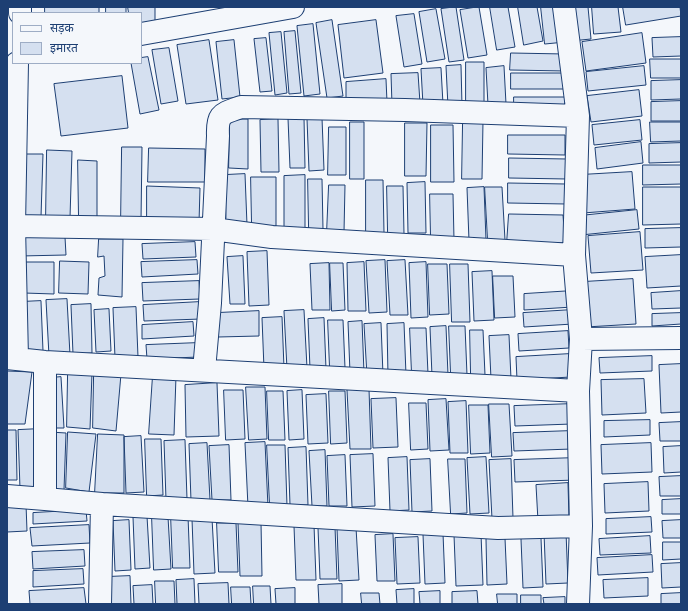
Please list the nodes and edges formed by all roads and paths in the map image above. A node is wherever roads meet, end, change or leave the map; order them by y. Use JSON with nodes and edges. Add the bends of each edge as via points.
{"nodes":[{"id":1,"x":293,"y":7,"type":"edge"},
{"id":2,"x":564,"y":7,"type":"edge"},
{"id":3,"x":142,"y":34,"type":"edge"},
{"id":4,"x":17,"y":64,"type":"edge"},
{"id":5,"x":578,"y":116,"type":"junction"},
{"id":6,"x":10,"y":220,"type":"edge"},
{"id":7,"x":213,"y":229,"type":"junction"},
{"id":8,"x":574,"y":255,"type":"junction"},
{"id":9,"x":681,"y":338,"type":"edge"},
{"id":10,"x":580,"y":339,"type":"junction"},
{"id":11,"x":12,"y":358,"type":"edge"},
{"id":12,"x":45,"y":362,"type":"junction"},
{"id":13,"x":204,"y":370,"type":"junction"},
{"id":14,"x":578,"y":391,"type":"junction"},
{"id":15,"x":7,"y":496,"type":"edge"},
{"id":16,"x":45,"y":499,"type":"junction"},
{"id":17,"x":102,"y":504,"type":"junction"},
{"id":18,"x":581,"y":526,"type":"junction"},
{"id":19,"x":100,"y":604,"type":"edge"},
{"id":20,"x":578,"y":604,"type":"edge"}],
"edges":[{"from":1,"to":3,"type":"street"},
{"from":2,"to":5,"type":"street"},
{"from":4,"to":6,"type":"street"},
{"from":5,"to":7,"type":"street","via":[[241,107],[225,113],[218,122]]},
{"from":5,"to":8,"type":"street"},
{"from":6,"to":7,"type":"street"},
{"from":6,"to":11,"type":"street"},
{"from":7,"to":8,"type":"street","via":[[280,237]]},
{"from":7,"to":13,"type":"street"},
{"from":8,"to":10,"type":"street"},
{"from":9,"to":10,"type":"street"},
{"from":10,"to":14,"type":"street"},
{"from":11,"to":12,"type":"street"},
{"from":12,"to":13,"type":"street"},
{"from":12,"to":16,"type":"street"},
{"from":13,"to":14,"type":"street"},
{"from":14,"to":18,"type":"street"},
{"from":15,"to":16,"type":"street"},
{"from":16,"to":17,"type":"street"},
{"from":17,"to":18,"type":"street","via":[[498,528]]},
{"from":17,"to":19,"type":"street"},
{"from":18,"to":20,"type":"street"}]}
